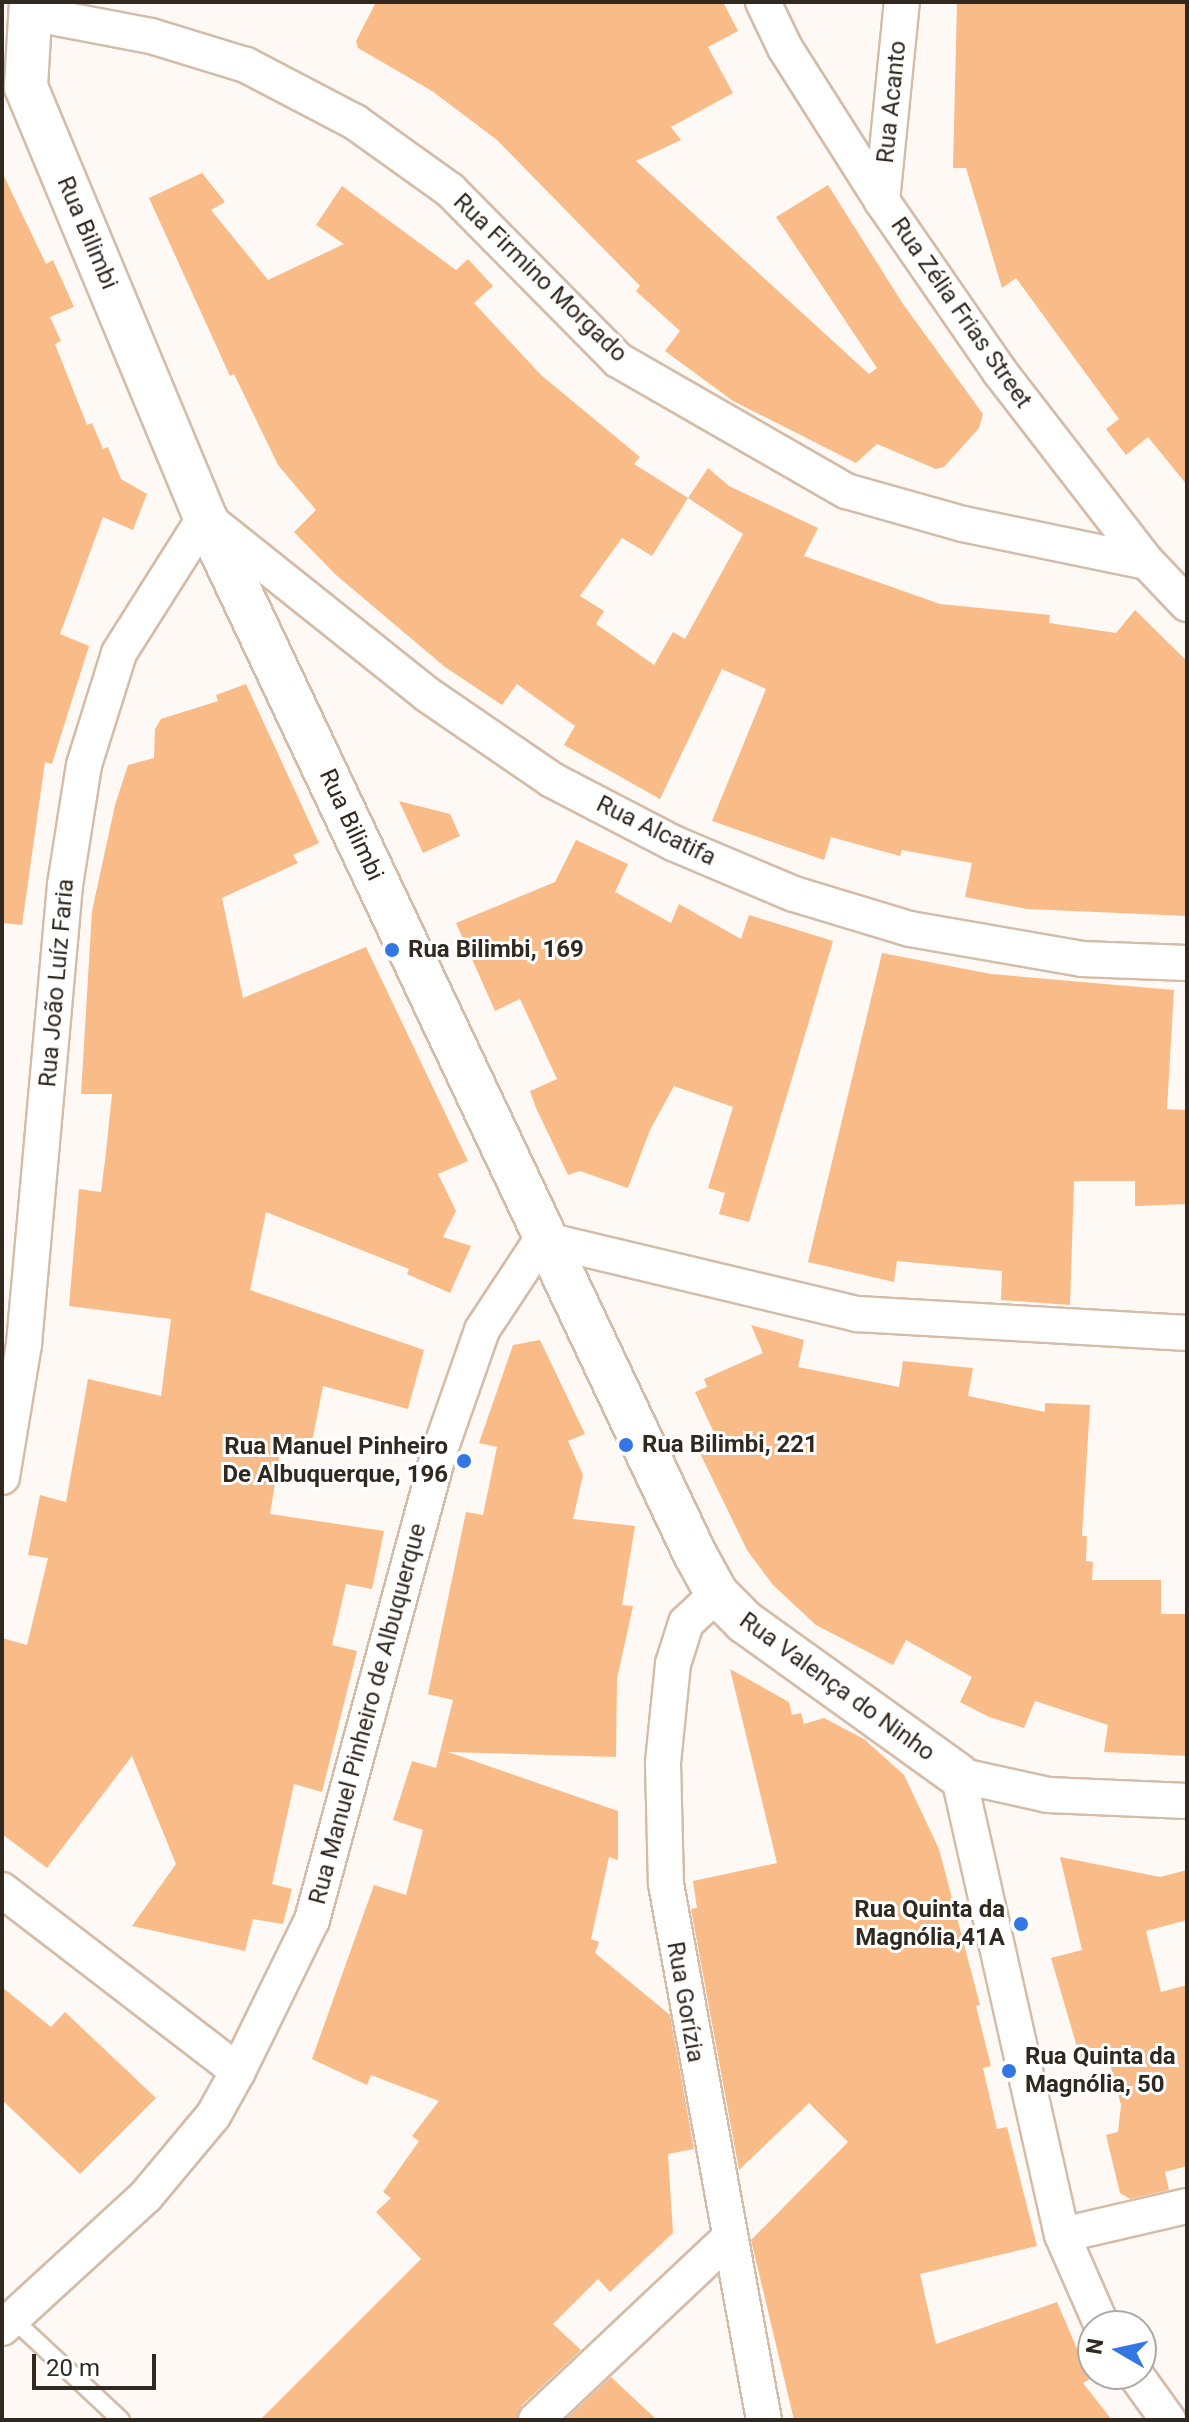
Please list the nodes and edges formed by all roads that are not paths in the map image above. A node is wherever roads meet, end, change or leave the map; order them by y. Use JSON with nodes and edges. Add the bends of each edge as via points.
{"nodes":[{"id":1,"x":763,"y":2,"type":"edge"},
{"id":2,"x":902,"y":2,"type":"edge"},
{"id":3,"x":31,"y":8,"type":"edge"},
{"id":4,"x":14,"y":88,"type":"edge"},
{"id":5,"x":882,"y":201,"type":"junction"},
{"id":6,"x":205,"y":517,"type":"junction"},
{"id":7,"x":1147,"y":562,"type":"junction"},
{"id":8,"x":1187,"y":604,"type":"edge"},
{"id":9,"x":1187,"y":963,"type":"edge"},
{"id":10,"x":542,"y":1239,"type":"junction"},
{"id":11,"x":1187,"y":1333,"type":"edge"},
{"id":12,"x":2,"y":1477,"type":"edge"},
{"id":13,"x":695,"y":1554,"type":"joint"},
{"id":14,"x":717,"y":1594,"type":"junction"},
{"id":15,"x":958,"y":1775,"type":"junction"},
{"id":16,"x":1187,"y":1801,"type":"edge"},
{"id":17,"x":2,"y":1890,"type":"edge"},
{"id":18,"x":238,"y":2071,"type":"junction"},
{"id":19,"x":1187,"y":2206,"type":"edge"},
{"id":20,"x":1062,"y":2235,"type":"junction"},
{"id":21,"x":728,"y":2239,"type":"junction"},
{"id":22,"x":1095,"y":2310,"type":"edge"},
{"id":23,"x":7,"y":2323,"type":"edge"},
{"id":24,"x":1146,"y":2390,"type":"edge"},
{"id":25,"x":121,"y":2420,"type":"edge"},
{"id":26,"x":536,"y":2420,"type":"edge"},
{"id":27,"x":764,"y":2420,"type":"edge"},
{"id":28,"x":1168,"y":2420,"type":"edge"}],
"edges":[{"from":1,"to":5,"type":"street","name":"Rua Zélia Frias Street","via":[[785,48]]},
{"from":2,"to":5,"type":"street","name":"Rua Acanto"},
{"from":3,"to":4,"type":"street"},
{"from":3,"to":7,"type":"street","name":"Rua Firmino Morgado","via":[[246,65],[355,122],[450,190],[618,360],[846,491],[963,524]]},
{"from":4,"to":6,"type":"street","name":"Rua Bilimbi"},
{"from":5,"to":7,"type":"street","name":"Rua Zélia Frias Street","via":[[1000,372]]},
{"from":6,"to":9,"type":"street","name":"Rua Alcatifa","via":[[428,695],[552,780],[673,843],[794,894],[910,929],[1082,959]]},
{"from":6,"to":10,"type":"street","name":"Rua Bilimbi"},
{"from":6,"to":12,"type":"street","name":"Rua João Luíz Faria","via":[[119,653],[84,765],[65,885],[24,1344]]},
{"from":7,"to":8,"type":"street","name":"Rua Zélia Frias Street"},
{"from":10,"to":11,"type":"street","via":[[857,1314]]},
{"from":10,"to":13,"type":"street","name":"Rua Bilimbi"},
{"from":10,"to":18,"type":"street","name":"Rua Manuel Pinheiro de Albuquerque","via":[[482,1330],[439,1453],[312,1920]]},
{"from":13,"to":14,"type":"street","name":"Rua Valença do Ninho"},
{"from":14,"to":15,"type":"street","name":"Rua Valença do Ninho","via":[[745,1622]]},
{"from":14,"to":21,"type":"street","name":"Rua Gorízia","via":[[686,1623],[677,1651],[663,1763],[666,1884]]},
{"from":15,"to":16,"type":"street","via":[[1048,1795]]},
{"from":15,"to":20,"type":"street"},
{"from":17,"to":18,"type":"street"},
{"from":18,"to":23,"type":"street","name":"Rua Manuel Pinheiro de Albuquerque","via":[[213,2116],[146,2196]]},
{"from":19,"to":20,"type":"street"},
{"from":20,"to":22,"type":"street"},
{"from":21,"to":26,"type":"street"},
{"from":21,"to":27,"type":"street","name":"Rua Gorízia"},
{"from":23,"to":25,"type":"lane"},
{"from":24,"to":28,"type":"street"}]}
